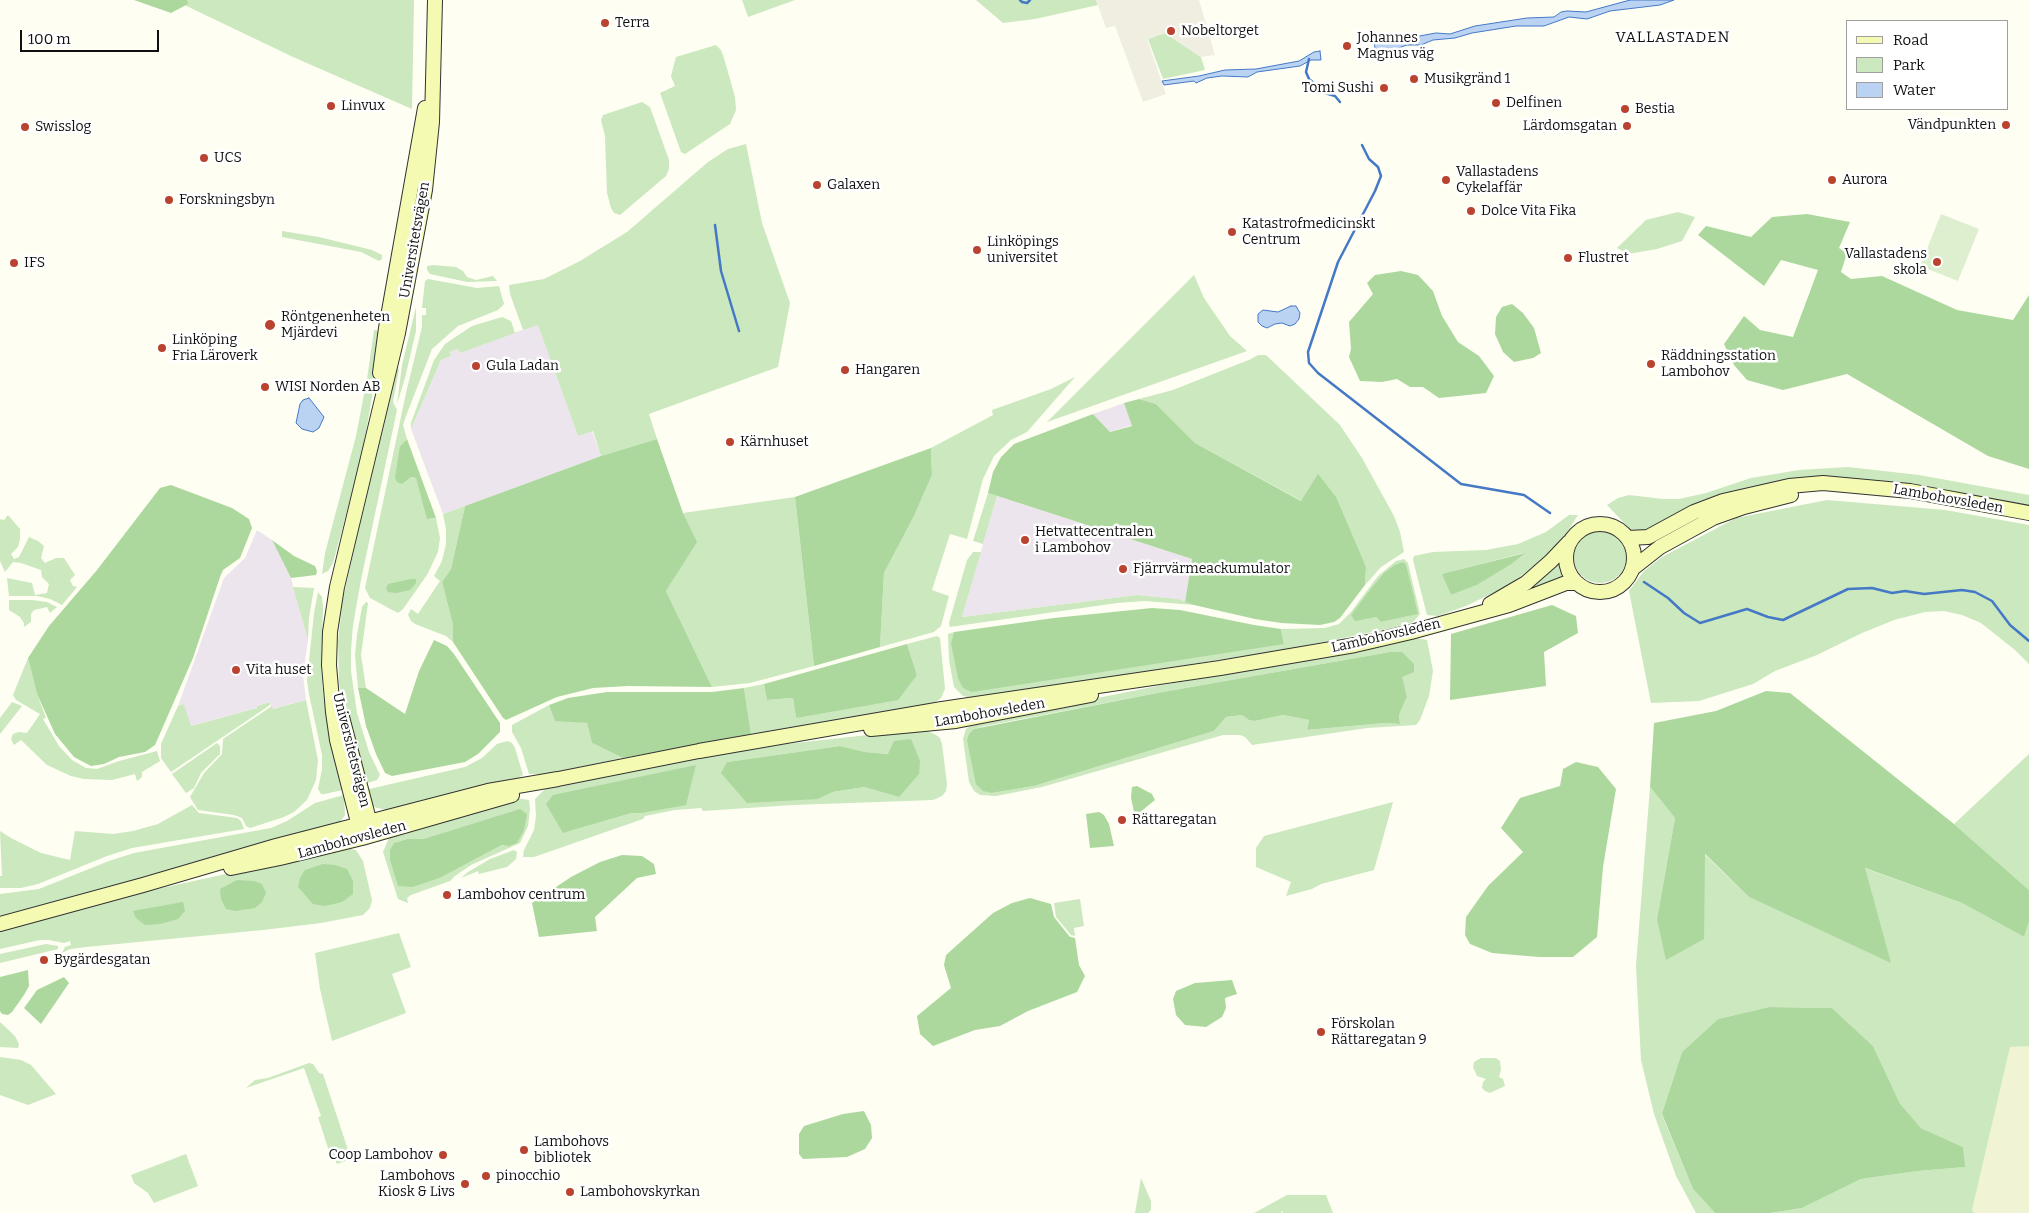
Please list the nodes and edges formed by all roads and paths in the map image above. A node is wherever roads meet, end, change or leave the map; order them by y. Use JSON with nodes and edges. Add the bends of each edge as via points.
{"nodes":[{"id":1,"x":435,"y":0,"type":"edge"},
{"id":2,"x":1866,"y":486,"type":"junction"},
{"id":3,"x":2029,"y":513,"type":"edge"},
{"id":4,"x":1628,"y":538,"type":"junction"},
{"id":5,"x":1571,"y":540,"type":"junction"},
{"id":6,"x":1632,"y":569,"type":"junction"},
{"id":7,"x":1577,"y":583,"type":"junction"},
{"id":8,"x":1463,"y":616,"type":"junction"},
{"id":9,"x":366,"y":830,"type":"junction"},
{"id":10,"x":0,"y":924,"type":"edge"}],
"edges":[{"from":1,"to":9,"type":"main road","name":"Universitetsvägen","via":[[426,190],[398,333],[337,587],[330,632],[330,665],[350,772]]},
{"from":2,"to":3,"type":"main road","name":"Lambohovsleden"},
{"from":2,"to":4,"type":"main road","name":"Lambohovsleden","via":[[1823,483],[1756,492],[1694,512],[1648,537]]},
{"from":2,"to":6,"type":"main road","name":"Lambohovsleden","via":[[1782,497],[1744,507],[1686,532]]},
{"from":4,"to":5,"type":"main road","via":[[1616,528],[1602,524],[1590,525]]},
{"from":4,"to":6,"type":"main road","via":[[1634,553]]},
{"from":5,"to":7,"type":"main road","via":[[1566,554],[1567,565]]},
{"from":5,"to":8,"type":"main road","name":"Lambohovsleden","via":[[1526,583]]},
{"from":6,"to":7,"type":"main road","via":[[1624,582],[1614,589],[1596,592]]},
{"from":7,"to":8,"type":"main road","name":"Lambohovsleden","via":[[1566,583],[1509,605]]},
{"from":8,"to":9,"type":"main road","name":"Lambohovsleden","via":[[1355,645],[1016,697],[636,762]]},
{"from":9,"to":10,"type":"main road","name":"Lambohovsleden","via":[[280,858],[143,885]]}]}
